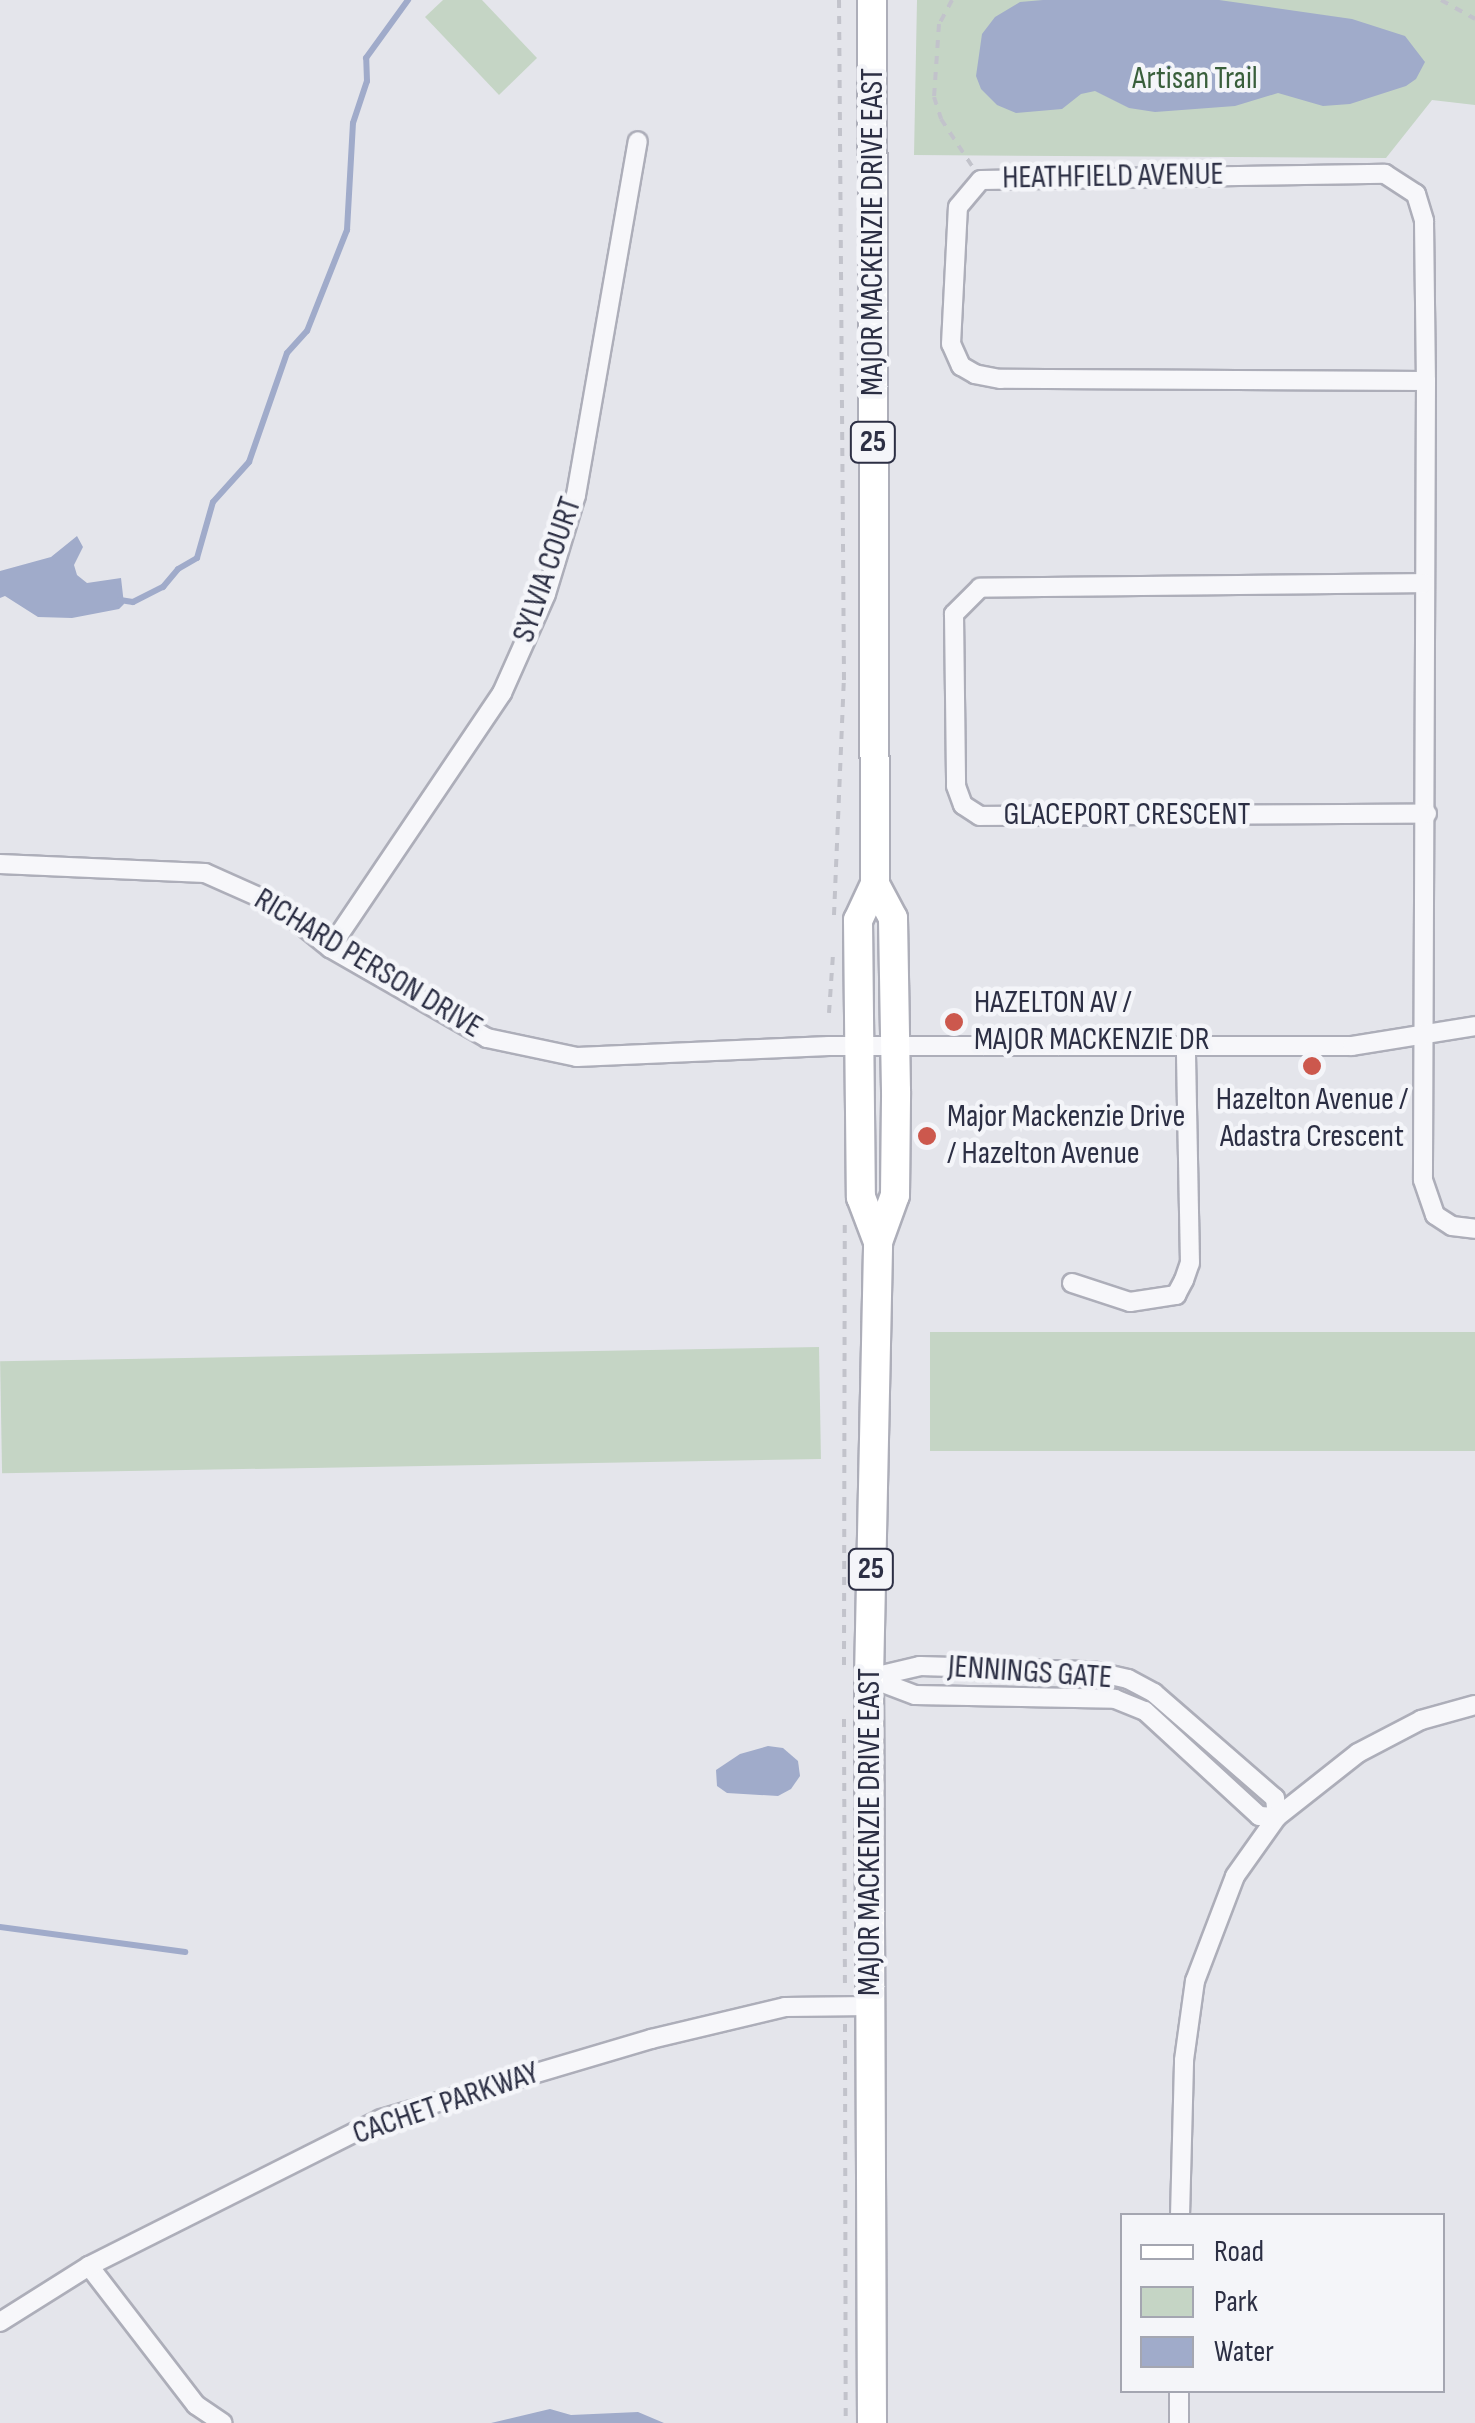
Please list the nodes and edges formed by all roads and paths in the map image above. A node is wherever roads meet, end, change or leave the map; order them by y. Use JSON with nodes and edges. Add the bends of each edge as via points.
{"nodes":[{"id":1,"x":839,"y":0,"type":"edge"},
{"id":2,"x":872,"y":0,"type":"edge"},
{"id":3,"x":952,"y":0,"type":"edge"},
{"id":4,"x":1441,"y":0,"type":"edge"},
{"id":5,"x":1475,"y":19,"type":"edge"},
{"id":6,"x":638,"y":141,"type":"dead end"},
{"id":7,"x":980,"y":180,"type":"junction"},
{"id":8,"x":1426,"y":381,"type":"junction"},
{"id":9,"x":1424,"y":583,"type":"junction"},
{"id":10,"x":1427,"y":814,"type":"junction"},
{"id":11,"x":0,"y":864,"type":"edge"},
{"id":12,"x":875,"y":884,"type":"junction"},
{"id":13,"x":834,"y":927,"type":"dead end"},
{"id":14,"x":833,"y":946,"type":"dead end"},
{"id":15,"x":330,"y":948,"type":"junction"},
{"id":16,"x":829,"y":1014,"type":"dead end"},
{"id":17,"x":1475,"y":1026,"type":"edge"},
{"id":18,"x":1424,"y":1033,"type":"junction"},
{"id":19,"x":859,"y":1046,"type":"junction"},
{"id":20,"x":1186,"y":1046,"type":"junction"},
{"id":21,"x":895,"y":1047,"type":"junction"},
{"id":22,"x":1475,"y":1230,"type":"edge"},
{"id":23,"x":878,"y":1242,"type":"junction"},
{"id":24,"x":1072,"y":1283,"type":"dead end"},
{"id":25,"x":1093,"y":1671,"type":"junction"},
{"id":26,"x":869,"y":1678,"type":"junction"},
{"id":27,"x":1092,"y":1696,"type":"junction"},
{"id":28,"x":1475,"y":1704,"type":"edge"},
{"id":29,"x":1277,"y":1817,"type":"junction"},
{"id":30,"x":871,"y":2006,"type":"junction"},
{"id":31,"x":1180,"y":2213,"type":"edge"},
{"id":32,"x":89,"y":2266,"type":"junction"},
{"id":33,"x":0,"y":2322,"type":"edge"},
{"id":34,"x":1179,"y":2393,"type":"edge"},
{"id":35,"x":223,"y":2423,"type":"edge"},
{"id":36,"x":872,"y":2423,"type":"edge"},
{"id":37,"x":1179,"y":2423,"type":"edge"}],
"edges":[{"from":1,"to":13,"type":"path","via":[[844,680]]},
{"from":2,"to":12,"type":"main road","name":"MAJOR MACKENZIE DRIVE EAST","number":"25"},
{"from":3,"to":7,"type":"path","via":[[939,24],[934,97],[940,119]]},
{"from":4,"to":5,"type":"path"},
{"from":6,"to":15,"type":"street","name":"SYLVIA COURT","via":[[576,494],[546,594],[502,693]]},
{"from":7,"to":8,"type":"street","name":"HEATHFIELD AVENUE","via":[[1385,174],[1416,194],[1424,221]]},
{"from":7,"to":8,"type":"street","name":"HEATHFIELD AVENUE","via":[[958,207],[951,344],[960,366],[975,374],[1000,380]]},
{"from":8,"to":9,"type":"street","name":"HEATHFIELD AVENUE"},
{"from":9,"to":10,"type":"street","name":"HEATHFIELD AVENUE"},
{"from":9,"to":10,"type":"street","name":"GLACEPORT CRESCENT","via":[[980,588],[954,614],[956,786],[964,805],[980,816]]},
{"from":10,"to":18,"type":"street","name":"HEATHFIELD AVENUE"},
{"from":11,"to":15,"type":"street","name":"RICHARD PERSON DRIVE","via":[[205,873],[278,905]]},
{"from":12,"to":19,"type":"main road","name":"MAJOR MACKENZIE DRIVE EAST","number":"25","via":[[858,920]]},
{"from":12,"to":21,"type":"main road","name":"MAJOR MACKENZIE DRIVE EAST","number":"25","via":[[892,918]]},
{"from":14,"to":16,"type":"path"},
{"from":15,"to":19,"type":"street","name":"RICHARD PERSON DRIVE","via":[[487,1038],[577,1057]]},
{"from":17,"to":18,"type":"street","name":"RICHARD PERSON DRIVE"},
{"from":18,"to":20,"type":"street","name":"RICHARD PERSON DRIVE","via":[[1352,1046]]},
{"from":18,"to":22,"type":"street","name":"HEATHFIELD AVENUE","via":[[1423,1180],[1436,1215]]},
{"from":19,"to":21,"type":"street","name":"RICHARD PERSON DRIVE"},
{"from":19,"to":23,"type":"main road","name":"MAJOR MACKENZIE DRIVE EAST","number":"25","via":[[860,1196]]},
{"from":20,"to":21,"type":"street","name":"RICHARD PERSON DRIVE"},
{"from":20,"to":24,"type":"street","via":[[1190,1263],[1184,1280],[1176,1295],[1130,1302]]},
{"from":21,"to":23,"type":"main road","name":"MAJOR MACKENZIE DRIVE EAST","number":"25","via":[[894,1195]]},
{"from":23,"to":26,"type":"main road","name":"MAJOR MACKENZIE DRIVE EAST","number":"25"},
{"from":25,"to":26,"type":"street","name":"JENNINGS GATE","via":[[915,1666]]},
{"from":25,"to":27,"type":"street"},
{"from":25,"to":29,"type":"street","name":"JENNINGS GATE","via":[[1154,1693],[1275,1798]]},
{"from":26,"to":27,"type":"street","name":"JENNINGS GATE","via":[[915,1695]]},
{"from":26,"to":30,"type":"main road","name":"MAJOR MACKENZIE DRIVE EAST","number":"25"},
{"from":27,"to":29,"type":"street","name":"JENNINGS GATE","via":[[1145,1710],[1259,1816]]},
{"from":28,"to":29,"type":"street","via":[[1421,1720],[1358,1752]]},
{"from":29,"to":31,"type":"street","via":[[1235,1876],[1195,1981],[1184,2060]]},
{"from":30,"to":32,"type":"street","name":"CACHET PARKWAY","via":[[785,2007],[381,2119]]},
{"from":30,"to":36,"type":"main road","name":"MAJOR MACKENZIE DRIVE EAST","number":"25"},
{"from":32,"to":33,"type":"street","name":"CACHET PARKWAY"},
{"from":32,"to":35,"type":"street","via":[[196,2405]]},
{"from":34,"to":37,"type":"street"}]}
